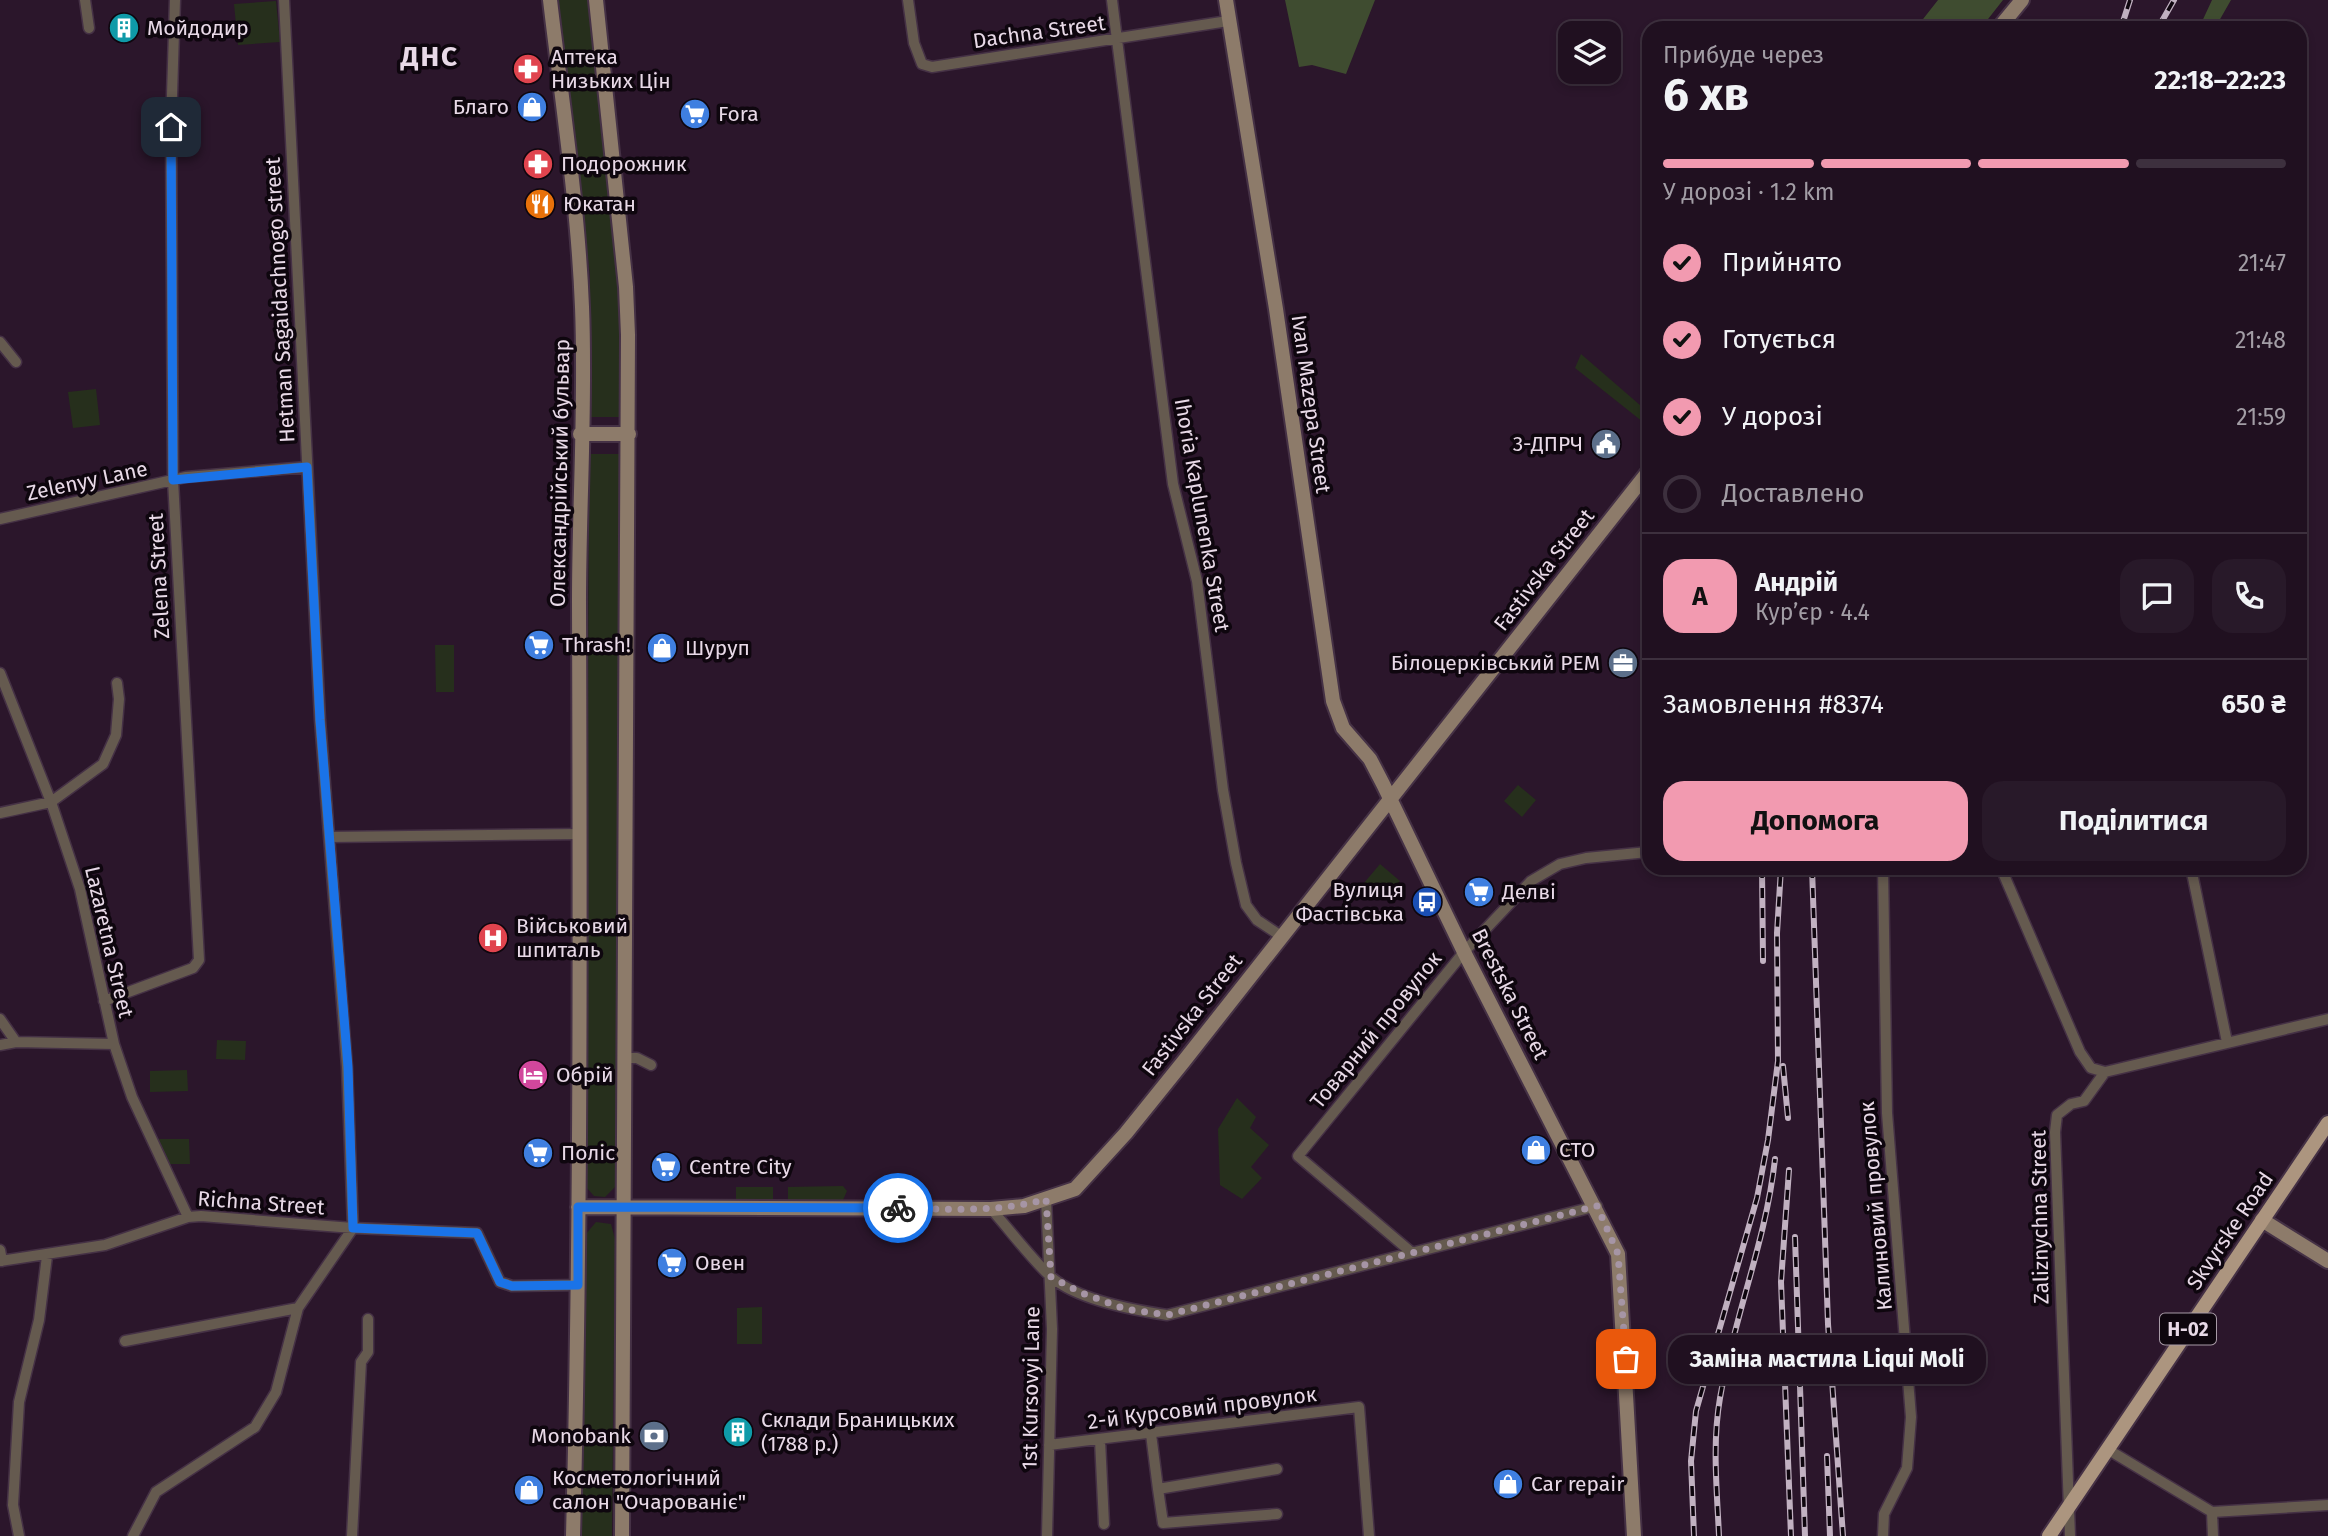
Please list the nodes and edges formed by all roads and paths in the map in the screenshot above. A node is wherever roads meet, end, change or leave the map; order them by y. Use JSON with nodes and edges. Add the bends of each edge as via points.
{"nodes":[{"id":1,"x":85,"y":0,"type":"edge"},
{"id":2,"x":175,"y":0,"type":"edge"},
{"id":3,"x":284,"y":0,"type":"edge"},
{"id":4,"x":550,"y":0,"type":"edge"},
{"id":5,"x":596,"y":0,"type":"edge"},
{"id":6,"x":908,"y":0,"type":"edge"},
{"id":7,"x":1112,"y":0,"type":"edge"},
{"id":8,"x":1226,"y":0,"type":"edge"},
{"id":9,"x":2022,"y":0,"type":"edge"},
{"id":10,"x":1228,"y":21,"type":"junction"},
{"id":11,"x":2005,"y":21,"type":"edge"},
{"id":12,"x":89,"y":28,"type":"dead end"},
{"id":13,"x":1118,"y":40,"type":"junction"},
{"id":14,"x":0,"y":342,"type":"edge"},
{"id":15,"x":16,"y":362,"type":"dead end"},
{"id":16,"x":580,"y":434,"type":"junction"},
{"id":17,"x":629,"y":434,"type":"junction"},
{"id":18,"x":307,"y":467,"type":"junction"},
{"id":19,"x":173,"y":480,"type":"junction"},
{"id":20,"x":1642,"y":480,"type":"edge"},
{"id":21,"x":0,"y":519,"type":"edge"},
{"id":22,"x":0,"y":673,"type":"edge"},
{"id":23,"x":117,"y":683,"type":"dead end"},
{"id":24,"x":1391,"y":799,"type":"junction"},
{"id":25,"x":51,"y":803,"type":"junction"},
{"id":26,"x":0,"y":813,"type":"edge"},
{"id":27,"x":582,"y":834,"type":"junction"},
{"id":28,"x":329,"y":838,"type":"junction"},
{"id":29,"x":1642,"y":853,"type":"edge"},
{"id":30,"x":1883,"y":875,"type":"edge"},
{"id":31,"x":2004,"y":875,"type":"edge"},
{"id":32,"x":2193,"y":875,"type":"edge"},
{"id":33,"x":1281,"y":936,"type":"junction"},
{"id":34,"x":1464,"y":952,"type":"junction"},
{"id":35,"x":104,"y":1000,"type":"junction"},
{"id":36,"x":0,"y":1019,"type":"edge"},
{"id":37,"x":2328,"y":1019,"type":"edge"},
{"id":38,"x":16,"y":1042,"type":"junction"},
{"id":39,"x":2227,"y":1042,"type":"junction"},
{"id":40,"x":114,"y":1044,"type":"junction"},
{"id":41,"x":0,"y":1045,"type":"edge"},
{"id":42,"x":624,"y":1058,"type":"junction"},
{"id":43,"x":651,"y":1066,"type":"dead end"},
{"id":44,"x":2105,"y":1072,"type":"junction"},
{"id":45,"x":2328,"y":1123,"type":"edge"},
{"id":46,"x":1046,"y":1199,"type":"junction"},
{"id":47,"x":623,"y":1206,"type":"junction"},
{"id":48,"x":1597,"y":1206,"type":"junction"},
{"id":49,"x":578,"y":1207,"type":"junction"},
{"id":50,"x":991,"y":1209,"type":"junction"},
{"id":51,"x":188,"y":1217,"type":"junction"},
{"id":52,"x":2262,"y":1220,"type":"junction"},
{"id":53,"x":353,"y":1228,"type":"junction"},
{"id":54,"x":1411,"y":1251,"type":"junction"},
{"id":55,"x":47,"y":1256,"type":"junction"},
{"id":56,"x":1,"y":1258,"type":"edge"},
{"id":57,"x":2328,"y":1261,"type":"edge"},
{"id":58,"x":1051,"y":1277,"type":"junction"},
{"id":59,"x":578,"y":1285,"type":"junction"},
{"id":60,"x":298,"y":1308,"type":"junction"},
{"id":61,"x":368,"y":1319,"type":"dead end"},
{"id":62,"x":125,"y":1341,"type":"dead end"},
{"id":63,"x":1151,"y":1434,"type":"junction"},
{"id":64,"x":1100,"y":1440,"type":"junction"},
{"id":65,"x":1049,"y":1445,"type":"junction"},
{"id":66,"x":2107,"y":1448,"type":"junction"},
{"id":67,"x":1277,"y":1469,"type":"dead end"},
{"id":68,"x":1158,"y":1489,"type":"junction"},
{"id":69,"x":2328,"y":1504,"type":"edge"},
{"id":70,"x":2068,"y":1508,"type":"junction"},
{"id":71,"x":2212,"y":1512,"type":"junction"},
{"id":72,"x":1277,"y":1514,"type":"dead end"},
{"id":73,"x":1104,"y":1524,"type":"dead end"},
{"id":74,"x":19,"y":1536,"type":"edge"},
{"id":75,"x":132,"y":1536,"type":"edge"},
{"id":76,"x":352,"y":1536,"type":"edge"},
{"id":77,"x":573,"y":1536,"type":"edge"},
{"id":78,"x":622,"y":1536,"type":"edge"},
{"id":79,"x":1047,"y":1536,"type":"edge"},
{"id":80,"x":1369,"y":1536,"type":"edge"},
{"id":81,"x":1634,"y":1536,"type":"edge"},
{"id":82,"x":1883,"y":1536,"type":"edge"},
{"id":83,"x":2049,"y":1536,"type":"edge"},
{"id":84,"x":2070,"y":1536,"type":"edge"},
{"id":85,"x":2213,"y":1536,"type":"edge"}],
"edges":[{"from":1,"to":12,"type":"street"},
{"from":2,"to":19,"type":"street","name":"Zelena Street"},
{"from":3,"to":18,"type":"street","name":"Hetman Sagaidachnogo street"},
{"from":4,"to":16,"type":"street","name":"Олександрійський бульвар","via":[[580,265]]},
{"from":5,"to":17,"type":"street","via":[[626,287]]},
{"from":6,"to":13,"type":"street","name":"Dachna Street","via":[[916,55],[922,64],[932,67]]},
{"from":7,"to":13,"type":"street","name":"Ihoria Kaplunenka Street"},
{"from":8,"to":10,"type":"street","name":"Ivan Mazepa Street"},
{"from":9,"to":11,"type":"street"},
{"from":10,"to":13,"type":"street","name":"Dachna Street"},
{"from":10,"to":24,"type":"street","name":"Ivan Mazepa Street","via":[[1333,701],[1343,728],[1370,759]]},
{"from":13,"to":33,"type":"street","name":"Ihoria Kaplunenka Street","via":[[1173,484],[1197,581],[1236,863],[1246,905],[1257,920]]},
{"from":14,"to":15,"type":"street"},
{"from":16,"to":17,"type":"street"},
{"from":16,"to":27,"type":"street","name":"Олександрійський бульвар"},
{"from":17,"to":42,"type":"street"},
{"from":18,"to":19,"type":"street","name":"Zelenyy Lane"},
{"from":18,"to":28,"type":"street","name":"Hetman Sagaidachnogo street"},
{"from":19,"to":21,"type":"street","name":"Zelenyy Lane"},
{"from":19,"to":35,"type":"street","name":"Zelena Street","via":[[198,960],[193,968]]},
{"from":20,"to":24,"type":"street","name":"Fastivska Street"},
{"from":22,"to":25,"type":"street","name":"Lazaretna Street"},
{"from":23,"to":25,"type":"street","via":[[116,735],[103,764]]},
{"from":24,"to":33,"type":"street","name":"Fastivska Street"},
{"from":24,"to":34,"type":"street","name":"Brestska Street"},
{"from":25,"to":26,"type":"street"},
{"from":25,"to":35,"type":"street","name":"Lazaretna Street","via":[[79,889]]},
{"from":27,"to":28,"type":"street"},
{"from":27,"to":49,"type":"street","name":"Олександрійський бульвар"},
{"from":28,"to":53,"type":"street","name":"Hetman Sagaidachnogo street","via":[[348,1067]]},
{"from":29,"to":34,"type":"street","name":"Товарний провулок","via":[[1560,864],[1531,881]]},
{"from":30,"to":82,"type":"street","name":"Калиновий провулок","via":[[1886,1113],[1911,1417],[1907,1468],[1884,1514]]},
{"from":31,"to":44,"type":"street","via":[[2080,1052],[2091,1068]]},
{"from":32,"to":39,"type":"street"},
{"from":33,"to":46,"type":"street","name":"Fastivska Street","via":[[1097,1166],[1074,1189]]},
{"from":34,"to":48,"type":"street","name":"Brestska Street"},
{"from":34,"to":54,"type":"street","name":"Товарний провулок","via":[[1298,1156]]},
{"from":35,"to":40,"type":"street","name":"Lazaretna Street"},
{"from":36,"to":38,"type":"street"},
{"from":37,"to":39,"type":"street"},
{"from":38,"to":40,"type":"street"},
{"from":38,"to":41,"type":"street"},
{"from":39,"to":44,"type":"street"},
{"from":40,"to":51,"type":"street","name":"Lazaretna Street","via":[[132,1097]]},
{"from":42,"to":43,"type":"street","via":[[637,1058]]},
{"from":42,"to":47,"type":"street"},
{"from":44,"to":70,"type":"street","name":"Zaliznychna Street","via":[[2084,1101],[2057,1115],[2055,1132]]},
{"from":45,"to":52,"type":"main road","name":"Skvyrske Road","number":"Н-02"},
{"from":46,"to":50,"type":"street","name":"Fastivska Street"},
{"from":46,"to":58,"type":"street","name":"1st Kursovyi Lane"},
{"from":47,"to":49,"type":"street","name":"Fastivska Street"},
{"from":47,"to":50,"type":"street","name":"Fastivska Street"},
{"from":47,"to":78,"type":"street"},
{"from":48,"to":54,"type":"street"},
{"from":48,"to":81,"type":"street","name":"Brestska Street","via":[[1618,1254],[1622,1277]]},
{"from":49,"to":59,"type":"street","name":"Олександрійський бульвар"},
{"from":50,"to":58,"type":"street"},
{"from":51,"to":53,"type":"street","name":"Richna Street"},
{"from":51,"to":55,"type":"street","name":"Richna Street","via":[[105,1245]]},
{"from":52,"to":57,"type":"street"},
{"from":52,"to":66,"type":"main road","name":"Skvyrske Road","number":"Н-02"},
{"from":53,"to":59,"type":"street","name":"Richna Street","via":[[477,1233],[500,1282],[512,1286]]},
{"from":53,"to":60,"type":"street"},
{"from":54,"to":58,"type":"street","via":[[1167,1315],[1125,1309]]},
{"from":55,"to":56,"type":"street","name":"Richna Street"},
{"from":55,"to":74,"type":"street","via":[[40,1320],[19,1402],[15,1439],[13,1505]]},
{"from":58,"to":65,"type":"street","name":"1st Kursovyi Lane"},
{"from":59,"to":77,"type":"street","name":"Олександрійський бульвар"},
{"from":60,"to":62,"type":"street"},
{"from":60,"to":75,"type":"street","via":[[276,1392],[255,1427],[156,1492]]},
{"from":61,"to":76,"type":"street","via":[[368,1352],[361,1362]]},
{"from":63,"to":64,"type":"street","name":"2-й Курсовий провулок"},
{"from":63,"to":68,"type":"street"},
{"from":63,"to":80,"type":"street","name":"2-й Курсовий провулок","via":[[1359,1407]]},
{"from":64,"to":65,"type":"street","name":"2-й Курсовий провулок"},
{"from":64,"to":73,"type":"street"},
{"from":65,"to":79,"type":"street","name":"1st Kursovyi Lane"},
{"from":66,"to":70,"type":"main road","name":"Skvyrske Road","number":"Н-02"},
{"from":66,"to":71,"type":"street"},
{"from":67,"to":68,"type":"street"},
{"from":68,"to":72,"type":"street","via":[[1163,1523]]},
{"from":69,"to":71,"type":"street"},
{"from":70,"to":83,"type":"main road","name":"Skvyrske Road","number":"Н-02"},
{"from":70,"to":84,"type":"street","name":"Zaliznychna Street"},
{"from":71,"to":85,"type":"street"}]}
